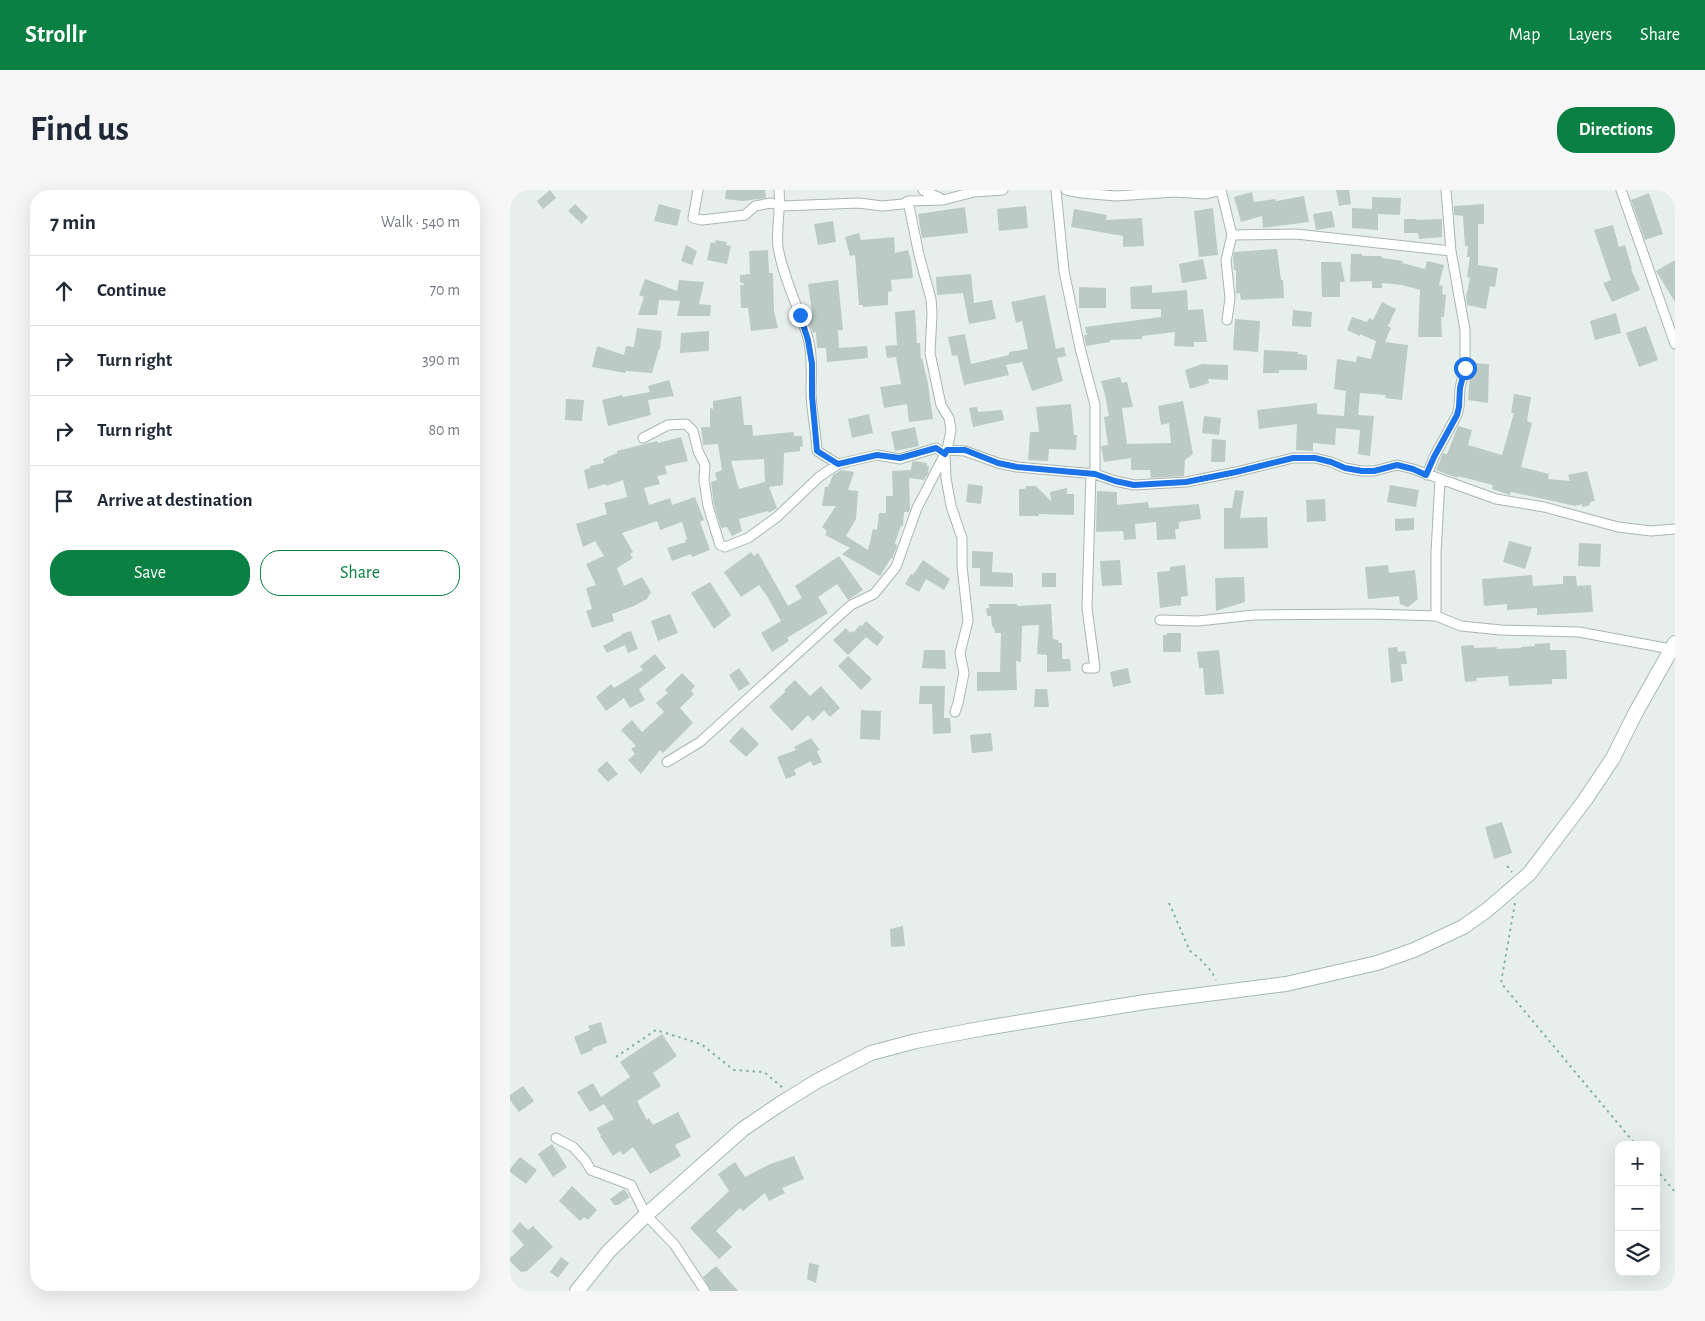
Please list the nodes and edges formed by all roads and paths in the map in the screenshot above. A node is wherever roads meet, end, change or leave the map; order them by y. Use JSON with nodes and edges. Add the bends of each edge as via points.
{"nodes":[{"id":1,"x":698,"y":190,"type":"edge"},
{"id":2,"x":780,"y":190,"type":"edge"},
{"id":3,"x":923,"y":190,"type":"edge"},
{"id":4,"x":1003,"y":190,"type":"edge"},
{"id":5,"x":1056,"y":190,"type":"edge"},
{"id":6,"x":1066,"y":190,"type":"edge"},
{"id":7,"x":1221,"y":190,"type":"edge"},
{"id":8,"x":1446,"y":190,"type":"edge"},
{"id":9,"x":1621,"y":190,"type":"edge"},
{"id":10,"x":943,"y":200,"type":"junction"},
{"id":11,"x":908,"y":201,"type":"junction"},
{"id":12,"x":781,"y":206,"type":"junction"},
{"id":13,"x":1232,"y":235,"type":"junction"},
{"id":14,"x":1451,"y":251,"type":"junction"},
{"id":15,"x":1227,"y":320,"type":"dead end"},
{"id":16,"x":1672,"y":323,"type":"edge"},
{"id":17,"x":1675,"y":344,"type":"edge"},
{"id":18,"x":643,"y":438,"type":"dead end"},
{"id":19,"x":946,"y":452,"type":"junction"},
{"id":20,"x":838,"y":464,"type":"junction"},
{"id":21,"x":1093,"y":474,"type":"junction"},
{"id":22,"x":1426,"y":475,"type":"junction"},
{"id":23,"x":1440,"y":479,"type":"junction"},
{"id":24,"x":1675,"y":529,"type":"edge"},
{"id":25,"x":1436,"y":616,"type":"junction"},
{"id":26,"x":1160,"y":620,"type":"dead end"},
{"id":27,"x":1673,"y":646,"type":"edge"},
{"id":28,"x":1087,"y":668,"type":"dead end"},
{"id":29,"x":955,"y":712,"type":"dead end"},
{"id":30,"x":667,"y":762,"type":"dead end"},
{"id":31,"x":1518,"y":884,"type":"junction"},
{"id":32,"x":1169,"y":903,"type":"dead end"},
{"id":33,"x":1222,"y":992,"type":"junction"},
{"id":34,"x":616,"y":1057,"type":"dead end"},
{"id":35,"x":792,"y":1096,"type":"junction"},
{"id":36,"x":556,"y":1138,"type":"dead end"},
{"id":37,"x":1633,"y":1141,"type":"edge"},
{"id":38,"x":1660,"y":1174,"type":"edge"},
{"id":39,"x":1675,"y":1192,"type":"edge"},
{"id":40,"x":646,"y":1215,"type":"junction"},
{"id":41,"x":577,"y":1291,"type":"edge"},
{"id":42,"x":705,"y":1291,"type":"edge"}],
"edges":[{"from":1,"to":12,"type":"street","via":[[693,218],[702,220],[745,215],[755,206],[771,203]]},
{"from":2,"to":12,"type":"street"},
{"from":3,"to":10,"type":"street"},
{"from":4,"to":10,"type":"street","via":[[974,192]]},
{"from":5,"to":21,"type":"street","via":[[1064,271],[1095,405]]},
{"from":6,"to":7,"type":"street","via":[[1116,196],[1160,192],[1206,194]]},
{"from":7,"to":13,"type":"street"},
{"from":8,"to":14,"type":"street"},
{"from":9,"to":16,"type":"street","via":[[1640,247]]},
{"from":10,"to":11,"type":"street"},
{"from":11,"to":12,"type":"street","via":[[882,206],[859,203]]},
{"from":11,"to":19,"type":"street","via":[[931,299],[930,353],[942,405],[950,422]]},
{"from":12,"to":20,"type":"street","via":[[777,237],[808,340],[817,451]]},
{"from":13,"to":14,"type":"street","via":[[1296,234]]},
{"from":13,"to":15,"type":"street","via":[[1226,260],[1230,298]]},
{"from":14,"to":22,"type":"street","via":[[1465,330],[1465,368],[1457,415]]},
{"from":16,"to":17,"type":"street"},
{"from":18,"to":20,"type":"street","via":[[668,425],[686,424],[691,428],[705,465],[708,506],[720,544],[725,547],[748,538],[777,517],[819,477]]},
{"from":19,"to":20,"type":"street","via":[[936,448],[900,458],[877,455]]},
{"from":19,"to":21,"type":"street","via":[[965,450],[1017,467]]},
{"from":19,"to":29,"type":"street","via":[[949,496],[962,538],[968,621],[960,653],[964,673]]},
{"from":19,"to":30,"type":"street","via":[[917,508],[896,567],[874,594],[851,606],[700,742]]},
{"from":21,"to":22,"type":"street","via":[[1134,485],[1166,484],[1210,478],[1293,458],[1315,458],[1362,471],[1397,465]]},
{"from":21,"to":28,"type":"street","via":[[1087,608],[1095,668]]},
{"from":22,"to":23,"type":"street"},
{"from":23,"to":24,"type":"street","via":[[1496,500],[1544,507],[1618,527],[1651,531]]},
{"from":23,"to":25,"type":"street"},
{"from":25,"to":26,"type":"street","via":[[1254,615],[1198,621]]},
{"from":25,"to":27,"type":"street","via":[[1461,626],[1579,632]]},
{"from":27,"to":31,"type":"street","via":[[1600,778],[1544,856]]},
{"from":31,"to":33,"type":"street","via":[[1463,927],[1414,950],[1315,978]]},
{"from":31,"to":37,"type":"path","via":[[1501,983]]},
{"from":32,"to":33,"type":"path","via":[[1190,951],[1212,972]]},
{"from":33,"to":35,"type":"street","via":[[902,1044],[857,1060]]},
{"from":34,"to":35,"type":"path","via":[[656,1030],[701,1044],[734,1070],[764,1072]]},
{"from":35,"to":40,"type":"street","via":[[743,1130]]},
{"from":36,"to":40,"type":"street","via":[[573,1147],[591,1170],[631,1185]]},
{"from":38,"to":39,"type":"path"},
{"from":40,"to":41,"type":"street","via":[[609,1251]]},
{"from":40,"to":42,"type":"street","via":[[674,1244]]}]}
